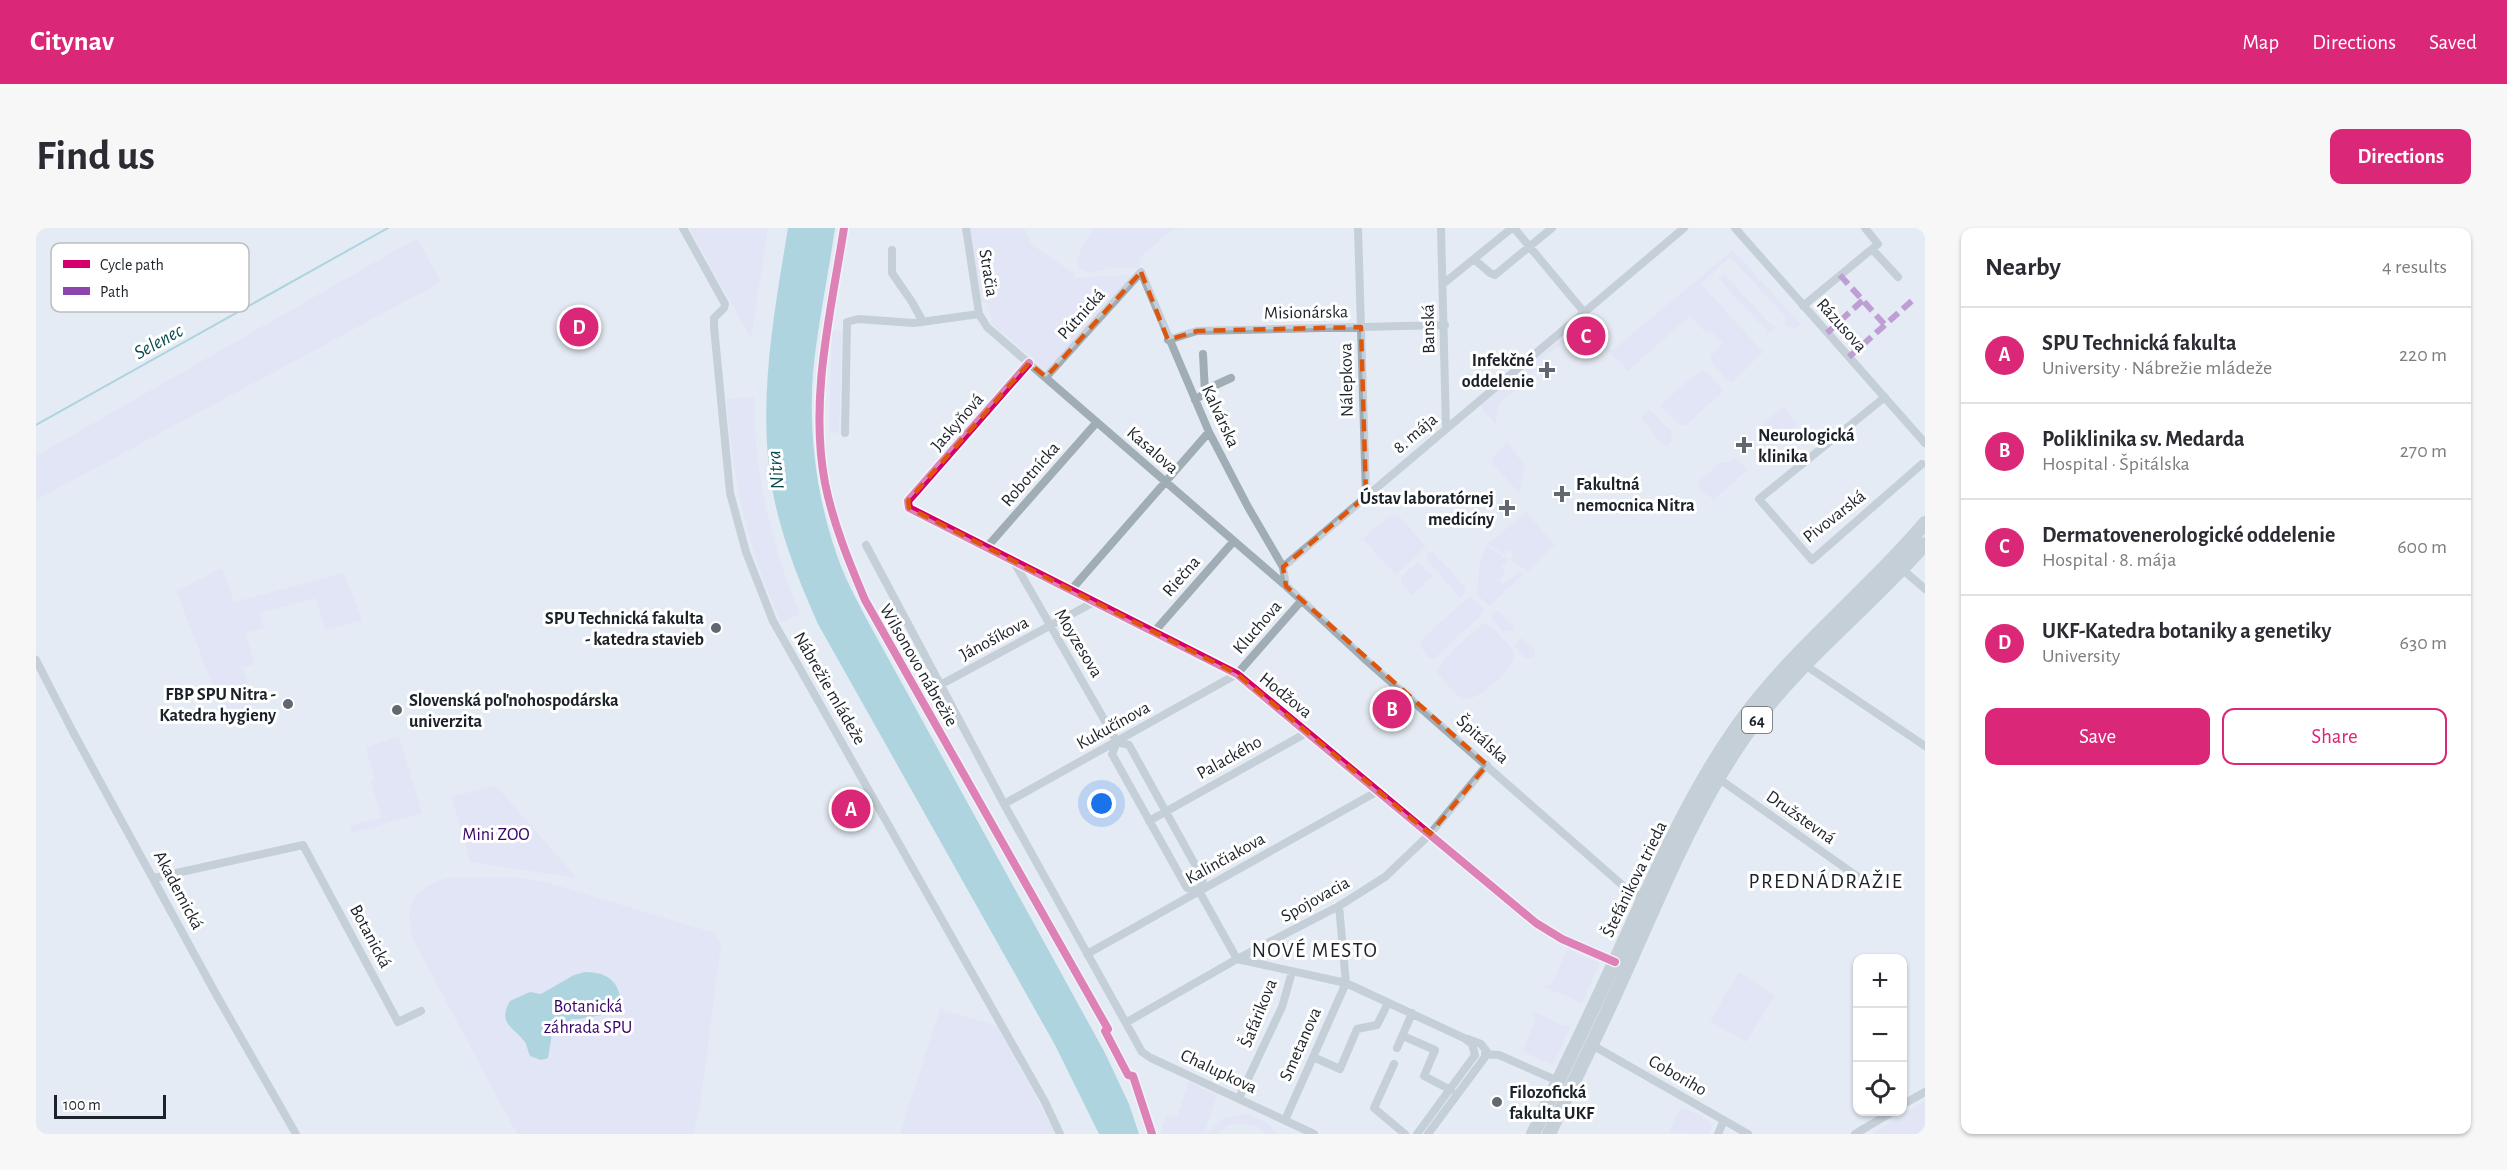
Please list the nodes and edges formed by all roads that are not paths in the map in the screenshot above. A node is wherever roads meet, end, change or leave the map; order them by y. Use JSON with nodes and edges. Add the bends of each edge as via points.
{"nodes":[{"id":1,"x":683,"y":228,"type":"edge"},
{"id":2,"x":966,"y":228,"type":"edge"},
{"id":3,"x":1358,"y":228,"type":"edge"},
{"id":4,"x":1441,"y":228,"type":"edge"},
{"id":5,"x":1513,"y":228,"type":"edge"},
{"id":6,"x":1552,"y":228,"type":"edge"},
{"id":7,"x":1684,"y":228,"type":"edge"},
{"id":8,"x":1735,"y":228,"type":"edge"},
{"id":9,"x":1865,"y":228,"type":"edge"},
{"id":10,"x":1530,"y":246,"type":"junction"},
{"id":11,"x":1872,"y":249,"type":"junction"},
{"id":12,"x":892,"y":250,"type":"dead end"},
{"id":13,"x":1474,"y":259,"type":"junction"},
{"id":14,"x":1141,"y":272,"type":"joint"},
{"id":15,"x":1898,"y":277,"type":"dead end"},
{"id":16,"x":1443,"y":284,"type":"junction"},
{"id":17,"x":1803,"y":306,"type":"junction"},
{"id":18,"x":1584,"y":312,"type":"junction"},
{"id":19,"x":982,"y":318,"type":"junction"},
{"id":20,"x":923,"y":322,"type":"junction"},
{"id":21,"x":1445,"y":325,"type":"junction"},
{"id":22,"x":1361,"y":327,"type":"junction"},
{"id":23,"x":1168,"y":340,"type":"junction"},
{"id":24,"x":1203,"y":354,"type":"dead end"},
{"id":25,"x":1029,"y":363,"type":"junction"},
{"id":26,"x":1046,"y":377,"type":"junction"},
{"id":27,"x":1231,"y":378,"type":"dead end"},
{"id":28,"x":1205,"y":390,"type":"junction"},
{"id":29,"x":1885,"y":397,"type":"junction"},
{"id":30,"x":1195,"y":400,"type":"junction"},
{"id":31,"x":1097,"y":422,"type":"junction"},
{"id":32,"x":1446,"y":428,"type":"junction"},
{"id":33,"x":1209,"y":432,"type":"junction"},
{"id":34,"x":845,"y":433,"type":"dead end"},
{"id":35,"x":1925,"y":443,"type":"edge"},
{"id":36,"x":1922,"y":464,"type":"dead end"},
{"id":37,"x":1165,"y":482,"type":"junction"},
{"id":38,"x":1366,"y":496,"type":"junction"},
{"id":39,"x":908,"y":501,"type":"joint"},
{"id":40,"x":1925,"y":523,"type":"edge"},
{"id":41,"x":1233,"y":542,"type":"junction"},
{"id":42,"x":1925,"y":544,"type":"edge"},
{"id":43,"x":866,"y":545,"type":"dead end"},
{"id":44,"x":987,"y":547,"type":"junction"},
{"id":45,"x":1013,"y":561,"type":"junction"},
{"id":46,"x":1897,"y":564,"type":"junction"},
{"id":47,"x":1283,"y":567,"type":"junction"},
{"id":48,"x":1286,"y":586,"type":"junction"},
{"id":49,"x":1925,"y":589,"type":"edge"},
{"id":50,"x":1071,"y":590,"type":"junction"},
{"id":51,"x":1302,"y":600,"type":"junction"},
{"id":52,"x":1094,"y":602,"type":"junction"},
{"id":53,"x":1052,"y":626,"type":"junction"},
{"id":54,"x":1154,"y":632,"type":"junction"},
{"id":55,"x":36,"y":660,"type":"edge"},
{"id":56,"x":1799,"y":660,"type":"junction"},
{"id":57,"x":1237,"y":674,"type":"junction"},
{"id":58,"x":940,"y":686,"type":"junction"},
{"id":59,"x":1308,"y":732,"type":"junction"},
{"id":60,"x":1117,"y":742,"type":"junction"},
{"id":61,"x":1925,"y":746,"type":"edge"},
{"id":62,"x":1486,"y":765,"type":"junction"},
{"id":63,"x":1713,"y":775,"type":"junction"},
{"id":64,"x":1378,"y":791,"type":"junction"},
{"id":65,"x":1004,"y":804,"type":"junction"},
{"id":66,"x":1166,"y":811,"type":"junction"},
{"id":67,"x":1149,"y":821,"type":"junction"},
{"id":68,"x":1430,"y":834,"type":"junction"},
{"id":69,"x":154,"y":878,"type":"junction"},
{"id":70,"x":1865,"y":882,"type":"dead end"},
{"id":71,"x":1199,"y":891,"type":"junction"},
{"id":72,"x":1650,"y":901,"type":"junction"},
{"id":73,"x":1339,"y":906,"type":"junction"},
{"id":74,"x":1087,"y":954,"type":"junction"},
{"id":75,"x":1237,"y":959,"type":"junction"},
{"id":76,"x":1615,"y":962,"type":"junction"},
{"id":77,"x":1292,"y":972,"type":"junction"},
{"id":78,"x":1346,"y":983,"type":"junction"},
{"id":79,"x":1388,"y":1003,"type":"junction"},
{"id":80,"x":421,"y":1011,"type":"dead end"},
{"id":81,"x":1412,"y":1013,"type":"junction"},
{"id":82,"x":1126,"y":1022,"type":"junction"},
{"id":83,"x":1403,"y":1036,"type":"junction"},
{"id":84,"x":1464,"y":1038,"type":"junction"},
{"id":85,"x":1585,"y":1041,"type":"junction"},
{"id":86,"x":1396,"y":1048,"type":"dead end"},
{"id":87,"x":1488,"y":1053,"type":"junction"},
{"id":88,"x":1475,"y":1055,"type":"junction"},
{"id":89,"x":1312,"y":1057,"type":"junction"},
{"id":90,"x":1394,"y":1064,"type":"dead end"},
{"id":91,"x":1558,"y":1081,"type":"junction"},
{"id":92,"x":1571,"y":1087,"type":"junction"},
{"id":93,"x":1451,"y":1090,"type":"junction"},
{"id":94,"x":1921,"y":1094,"type":"edge"},
{"id":95,"x":1239,"y":1098,"type":"junction"},
{"id":96,"x":1907,"y":1102,"type":"edge"},
{"id":97,"x":1885,"y":1116,"type":"edge"},
{"id":98,"x":1284,"y":1120,"type":"junction"},
{"id":99,"x":1724,"y":1120,"type":"junction"},
{"id":100,"x":296,"y":1134,"type":"edge"},
{"id":101,"x":1059,"y":1134,"type":"edge"},
{"id":102,"x":1314,"y":1134,"type":"edge"},
{"id":103,"x":1405,"y":1134,"type":"edge"},
{"id":104,"x":1417,"y":1134,"type":"edge"},
{"id":105,"x":1428,"y":1134,"type":"edge"},
{"id":106,"x":1533,"y":1134,"type":"edge"},
{"id":107,"x":1549,"y":1134,"type":"edge"},
{"id":108,"x":1718,"y":1134,"type":"edge"},
{"id":109,"x":1748,"y":1134,"type":"edge"},
{"id":110,"x":1855,"y":1134,"type":"edge"}],
"edges":[{"from":1,"to":101,"type":"street","name":"Nábrežie mládeže","via":[[725,304],[714,318],[714,327],[730,493],[746,552],[773,621],[1045,1102]]},
{"from":2,"to":19,"type":"street","name":"Stračia"},
{"from":3,"to":22,"type":"street","name":"Nálepkova"},
{"from":4,"to":16,"type":"street","name":"Banská"},
{"from":5,"to":10,"type":"street"},
{"from":5,"to":13,"type":"street"},
{"from":6,"to":10,"type":"street"},
{"from":7,"to":18,"type":"street","name":"8. mája"},
{"from":8,"to":17,"type":"street","name":"Rázusova"},
{"from":9,"to":11,"type":"street","via":[[1878,244]]},
{"from":10,"to":13,"type":"street","via":[[1495,275]]},
{"from":10,"to":18,"type":"street"},
{"from":11,"to":15,"type":"street"},
{"from":11,"to":17,"type":"street"},
{"from":12,"to":20,"type":"street","via":[[892,273]]},
{"from":13,"to":16,"type":"street"},
{"from":14,"to":23,"type":"street","name":"Kalvárska"},
{"from":14,"to":26,"type":"street","name":"Pútnická"},
{"from":16,"to":21,"type":"street","name":"Banská"},
{"from":17,"to":29,"type":"street","name":"Rázusova"},
{"from":18,"to":32,"type":"street","name":"8. mája"},
{"from":19,"to":20,"type":"street"},
{"from":19,"to":25,"type":"street","name":"Kasalova"},
{"from":20,"to":34,"type":"street","via":[[847,322]]},
{"from":21,"to":22,"type":"street","name":"Misionárska"},
{"from":21,"to":32,"type":"street","name":"Banská"},
{"from":22,"to":23,"type":"street","name":"Misionárska","via":[[1197,331]]},
{"from":22,"to":38,"type":"street","name":"Nálepkova"},
{"from":23,"to":30,"type":"street","name":"Kalvárska"},
{"from":24,"to":28,"type":"street"},
{"from":25,"to":26,"type":"street","name":"Kasalova"},
{"from":25,"to":39,"type":"street","name":"Jaskyňová"},
{"from":26,"to":31,"type":"street","name":"Kasalova"},
{"from":27,"to":28,"type":"street"},
{"from":28,"to":30,"type":"street"},
{"from":29,"to":35,"type":"street","name":"Rázusova"},
{"from":29,"to":36,"type":"street","name":"Pivovarská","via":[[1759,499],[1812,560]]},
{"from":30,"to":33,"type":"street","name":"Kalvárska"},
{"from":31,"to":37,"type":"street","name":"Kasalova"},
{"from":31,"to":44,"type":"street","name":"Robotnícka"},
{"from":32,"to":38,"type":"street","name":"8. mája"},
{"from":33,"to":37,"type":"street"},
{"from":33,"to":47,"type":"street","name":"Kalvárska"},
{"from":37,"to":41,"type":"street","name":"Kasalova"},
{"from":37,"to":50,"type":"street"},
{"from":38,"to":47,"type":"street","name":"8. mája"},
{"from":39,"to":44,"type":"street","name":"Hodžova","via":[[909,508]]},
{"from":40,"to":46,"type":"main road","name":"Štefánikova trieda","number":"64"},
{"from":41,"to":48,"type":"street","name":"Kasalova"},
{"from":41,"to":54,"type":"street","name":"Riečna"},
{"from":42,"to":46,"type":"main road","name":"Štefánikova trieda","number":"64"},
{"from":43,"to":58,"type":"street","name":"Wilsonovo nábrežie"},
{"from":44,"to":45,"type":"street","name":"Hodžova"},
{"from":45,"to":50,"type":"street","name":"Hodžova"},
{"from":45,"to":53,"type":"street","name":"Moyzesova"},
{"from":46,"to":49,"type":"street"},
{"from":46,"to":56,"type":"main road","name":"Štefánikova trieda","number":"64"},
{"from":47,"to":48,"type":"street"},
{"from":48,"to":51,"type":"street","name":"Kasalova"},
{"from":50,"to":52,"type":"street","name":"Hodžova"},
{"from":51,"to":57,"type":"street","name":"Kluchova"},
{"from":51,"to":62,"type":"street","name":"Špitálska"},
{"from":52,"to":53,"type":"street","name":"Jánošíkova"},
{"from":52,"to":54,"type":"street","name":"Hodžova"},
{"from":53,"to":58,"type":"street","name":"Jánošíkova"},
{"from":53,"to":60,"type":"street","name":"Moyzesova"},
{"from":54,"to":57,"type":"street","name":"Hodžova"},
{"from":55,"to":69,"type":"street","name":"Akademická"},
{"from":56,"to":61,"type":"street"},
{"from":56,"to":63,"type":"main road","name":"Štefánikova trieda","number":"64"},
{"from":57,"to":59,"type":"street","name":"Hodžova"},
{"from":57,"to":60,"type":"street","name":"Kukučínova"},
{"from":58,"to":65,"type":"street","name":"Wilsonovo nábrežie"},
{"from":59,"to":64,"type":"street","name":"Hodžova"},
{"from":59,"to":66,"type":"street","name":"Palackého"},
{"from":60,"to":65,"type":"street","name":"Kukučínova"},
{"from":60,"to":66,"type":"street","name":"Moyzesova","via":[[1129,745]]},
{"from":60,"to":67,"type":"street","name":"Moyzesova","via":[[1112,754]]},
{"from":62,"to":68,"type":"street","name":"Spojovacia"},
{"from":62,"to":72,"type":"street","name":"Špitálska","via":[[1629,891]]},
{"from":63,"to":70,"type":"street","name":"Družstevná"},
{"from":63,"to":72,"type":"main road","name":"Štefánikova trieda","number":"64","via":[[1690,830]]},
{"from":64,"to":68,"type":"street","name":"Hodžova"},
{"from":64,"to":71,"type":"street","name":"Kalinčiakova"},
{"from":65,"to":74,"type":"street","name":"Wilsonovo nábrežie"},
{"from":66,"to":67,"type":"street","name":"Palackého"},
{"from":66,"to":71,"type":"street","name":"Moyzesova","via":[[1203,879]]},
{"from":67,"to":71,"type":"street","name":"Moyzesova","via":[[1187,888]]},
{"from":68,"to":73,"type":"street","name":"Spojovacia","via":[[1385,878]]},
{"from":68,"to":76,"type":"street","name":"Hodžova","via":[[1536,923]]},
{"from":69,"to":80,"type":"street","name":"Botanická","via":[[303,845],[398,1022]]},
{"from":69,"to":100,"type":"street","name":"Akademická"},
{"from":71,"to":74,"type":"street","name":"Kalinčiakova"},
{"from":71,"to":75,"type":"street","name":"Moyzesova"},
{"from":72,"to":76,"type":"main road","name":"Štefánikova trieda","number":"64"},
{"from":72,"to":85,"type":"main road","name":"Štefánikova trieda","number":"64"},
{"from":73,"to":75,"type":"street","name":"Spojovacia"},
{"from":73,"to":78,"type":"street"},
{"from":74,"to":82,"type":"street","name":"Wilsonovo nábrežie"},
{"from":75,"to":77,"type":"street"},
{"from":75,"to":82,"type":"street","name":"Spojovacia"},
{"from":76,"to":85,"type":"main road","name":"Štefánikova trieda","number":"64"},
{"from":77,"to":78,"type":"street"},
{"from":77,"to":95,"type":"street","name":"Šafárikova","via":[[1282,1006]]},
{"from":78,"to":79,"type":"street"},
{"from":78,"to":89,"type":"street","name":"Smetanova"},
{"from":79,"to":81,"type":"street"},
{"from":79,"to":89,"type":"street","via":[[1377,1025],[1357,1029],[1340,1069]]},
{"from":81,"to":83,"type":"street"},
{"from":81,"to":84,"type":"street"},
{"from":82,"to":95,"type":"street","name":"Chalupkova","via":[[1142,1052]]},
{"from":83,"to":86,"type":"street"},
{"from":83,"to":93,"type":"street","via":[[1435,1050],[1424,1076]]},
{"from":84,"to":87,"type":"street","via":[[1481,1044]]},
{"from":84,"to":88,"type":"street","via":[[1472,1044]]},
{"from":85,"to":91,"type":"main road","name":"Štefánikova trieda","number":"64"},
{"from":85,"to":92,"type":"main road","name":"Štefánikova trieda","number":"64"},
{"from":85,"to":99,"type":"street","name":"Coboriho"},
{"from":87,"to":88,"type":"street"},
{"from":87,"to":91,"type":"street"},
{"from":87,"to":105,"type":"street"},
{"from":88,"to":93,"type":"street"},
{"from":89,"to":98,"type":"street","name":"Smetanova"},
{"from":90,"to":103,"type":"street","via":[[1374,1108]]},
{"from":91,"to":92,"type":"main road"},
{"from":91,"to":106,"type":"main road","name":"Štefánikova trieda","number":"64"},
{"from":92,"to":107,"type":"main road","name":"Štefánikova trieda","number":"64"},
{"from":93,"to":104,"type":"street"},
{"from":94,"to":96,"type":"street"},
{"from":95,"to":98,"type":"street","name":"Chalupkova"},
{"from":97,"to":110,"type":"street"},
{"from":98,"to":102,"type":"street","name":"Chalupkova"},
{"from":99,"to":108,"type":"street"},
{"from":99,"to":109,"type":"street","name":"Coboriho"}]}
